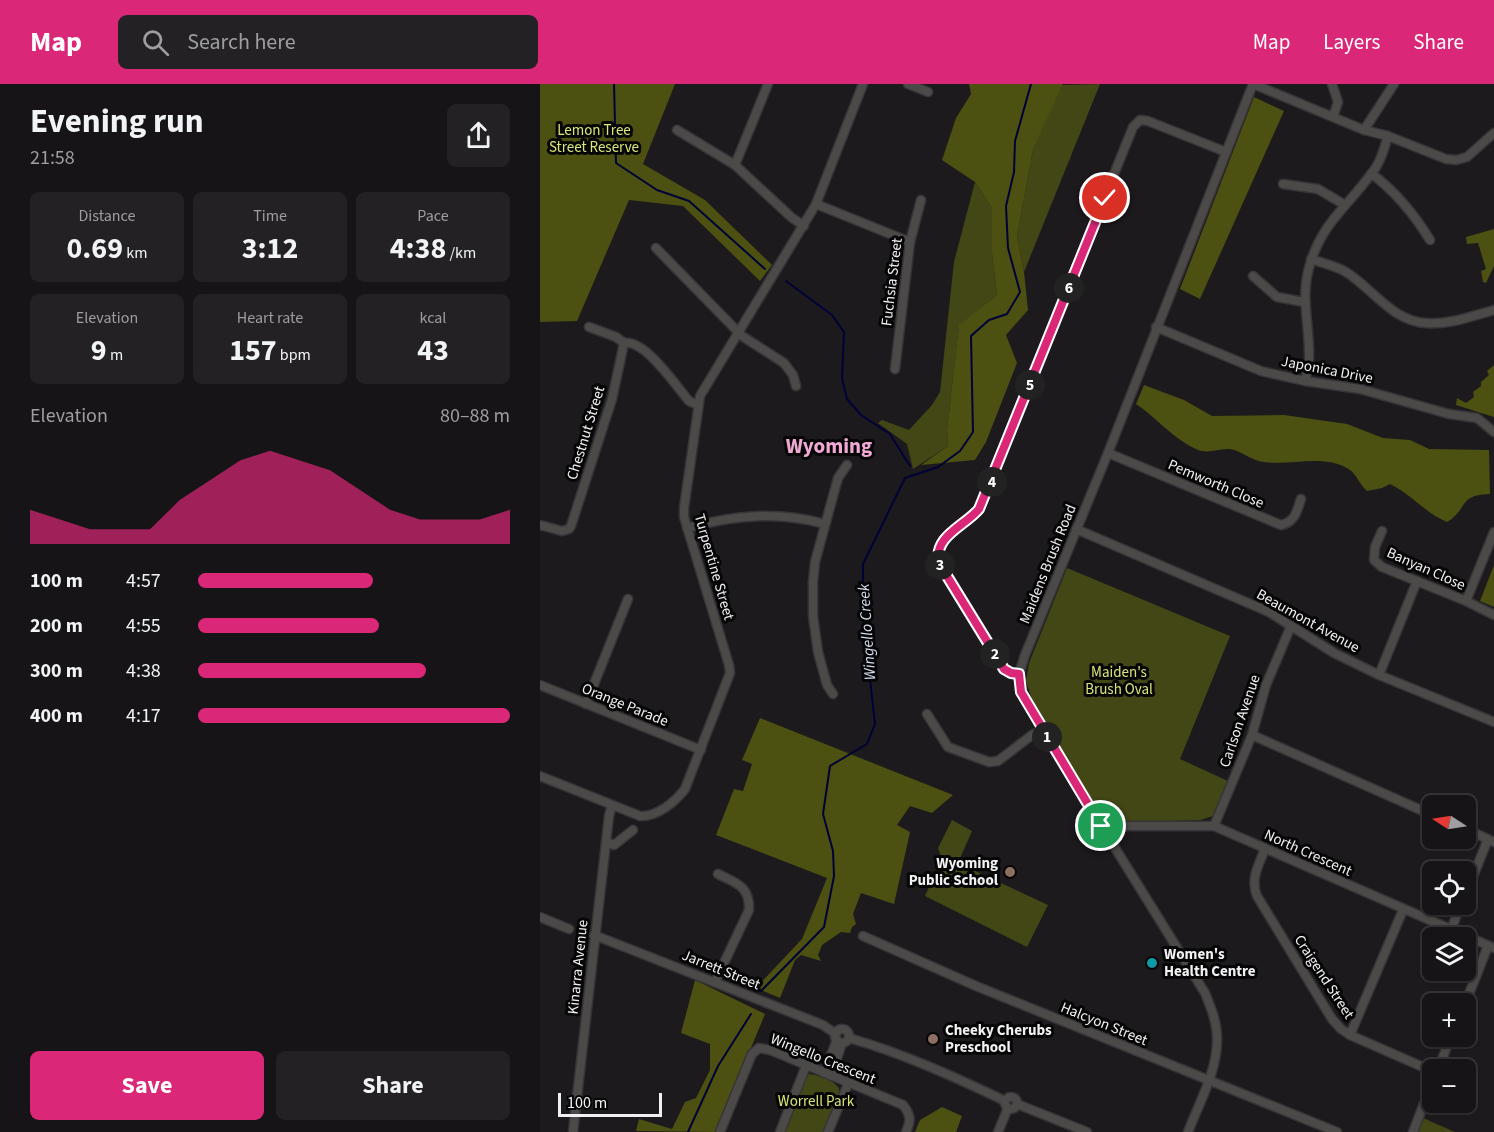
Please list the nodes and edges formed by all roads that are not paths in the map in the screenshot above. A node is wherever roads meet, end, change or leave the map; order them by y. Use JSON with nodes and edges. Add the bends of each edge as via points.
{"nodes":[{"id":1,"x":768,"y":84,"type":"edge"},
{"id":2,"x":863,"y":84,"type":"edge"},
{"id":3,"x":908,"y":84,"type":"edge"},
{"id":4,"x":1253,"y":84,"type":"edge"},
{"id":5,"x":1332,"y":84,"type":"edge"},
{"id":6,"x":1394,"y":84,"type":"edge"},
{"id":7,"x":928,"y":92,"type":"dead end"},
{"id":8,"x":1333,"y":117,"type":"junction"},
{"id":9,"x":677,"y":130,"type":"dead end"},
{"id":10,"x":1364,"y":130,"type":"junction"},
{"id":11,"x":1494,"y":133,"type":"edge"},
{"id":12,"x":1389,"y":136,"type":"junction"},
{"id":13,"x":1226,"y":152,"type":"junction"},
{"id":14,"x":735,"y":165,"type":"junction"},
{"id":15,"x":1372,"y":174,"type":"junction"},
{"id":16,"x":1283,"y":184,"type":"dead end"},
{"id":17,"x":921,"y":200,"type":"dead end"},
{"id":18,"x":816,"y":204,"type":"junction"},
{"id":19,"x":1345,"y":204,"type":"junction"},
{"id":20,"x":804,"y":226,"type":"junction"},
{"id":21,"x":1430,"y":240,"type":"dead end"},
{"id":22,"x":910,"y":242,"type":"junction"},
{"id":23,"x":656,"y":248,"type":"dead end"},
{"id":24,"x":1311,"y":259,"type":"junction"},
{"id":25,"x":1253,"y":276,"type":"dead end"},
{"id":26,"x":1304,"y":302,"type":"junction"},
{"id":27,"x":1494,"y":310,"type":"edge"},
{"id":28,"x":589,"y":327,"type":"dead end"},
{"id":29,"x":1156,"y":327,"type":"junction"},
{"id":30,"x":739,"y":333,"type":"junction"},
{"id":31,"x":624,"y":343,"type":"junction"},
{"id":32,"x":895,"y":369,"type":"dead end"},
{"id":33,"x":1305,"y":381,"type":"junction"},
{"id":34,"x":796,"y":386,"type":"dead end"},
{"id":35,"x":698,"y":405,"type":"junction"},
{"id":36,"x":1494,"y":432,"type":"edge"},
{"id":37,"x":1108,"y":453,"type":"junction"},
{"id":38,"x":847,"y":465,"type":"dead end"},
{"id":39,"x":1302,"y":498,"type":"dead end"},
{"id":40,"x":825,"y":524,"type":"junction"},
{"id":41,"x":540,"y":525,"type":"edge"},
{"id":42,"x":687,"y":528,"type":"junction"},
{"id":43,"x":1076,"y":529,"type":"junction"},
{"id":44,"x":1382,"y":531,"type":"dead end"},
{"id":45,"x":1494,"y":532,"type":"edge"},
{"id":46,"x":1417,"y":581,"type":"junction"},
{"id":47,"x":628,"y":599,"type":"dead end"},
{"id":48,"x":1466,"y":601,"type":"junction"},
{"id":49,"x":1494,"y":615,"type":"edge"},
{"id":50,"x":1291,"y":626,"type":"junction"},
{"id":51,"x":1019,"y":674,"type":"junction"},
{"id":52,"x":1379,"y":675,"type":"junction"},
{"id":53,"x":540,"y":685,"type":"edge"},
{"id":54,"x":833,"y":694,"type":"dead end"},
{"id":55,"x":586,"y":704,"type":"junction"},
{"id":56,"x":927,"y":714,"type":"dead end"},
{"id":57,"x":1494,"y":722,"type":"edge"},
{"id":58,"x":1043,"y":730,"type":"junction"},
{"id":59,"x":1252,"y":735,"type":"junction"},
{"id":60,"x":701,"y":750,"type":"junction"},
{"id":61,"x":540,"y":777,"type":"edge"},
{"id":62,"x":612,"y":805,"type":"junction"},
{"id":63,"x":1422,"y":811,"type":"edge"},
{"id":64,"x":1101,"y":826,"type":"junction"},
{"id":65,"x":1214,"y":826,"type":"junction"},
{"id":66,"x":633,"y":830,"type":"dead end"},
{"id":67,"x":1476,"y":833,"type":"edge"},
{"id":68,"x":1491,"y":840,"type":"edge"},
{"id":69,"x":606,"y":842,"type":"junction"},
{"id":70,"x":1265,"y":849,"type":"junction"},
{"id":71,"x":1476,"y":872,"type":"edge"},
{"id":72,"x":718,"y":874,"type":"dead end"},
{"id":73,"x":1403,"y":910,"type":"junction"},
{"id":74,"x":540,"y":917,"type":"edge"},
{"id":75,"x":1444,"y":927,"type":"edge"},
{"id":76,"x":569,"y":929,"type":"dead end"},
{"id":77,"x":594,"y":935,"type":"junction"},
{"id":78,"x":863,"y":936,"type":"dead end"},
{"id":79,"x":1476,"y":941,"type":"edge"},
{"id":80,"x":1491,"y":947,"type":"edge"},
{"id":81,"x":715,"y":981,"type":"junction"},
{"id":82,"x":1470,"y":993,"type":"edge"},
{"id":83,"x":1350,"y":1035,"type":"junction"},
{"id":84,"x":841,"y":1039,"type":"junction"},
{"id":85,"x":806,"y":1066,"type":"junction"},
{"id":86,"x":1422,"y":1067,"type":"edge"},
{"id":87,"x":827,"y":1075,"type":"junction"},
{"id":88,"x":1209,"y":1081,"type":"junction"},
{"id":89,"x":848,"y":1084,"type":"junction"},
{"id":90,"x":1010,"y":1104,"type":"junction"},
{"id":91,"x":1422,"y":1109,"type":"edge"},
{"id":92,"x":573,"y":1132,"type":"edge"},
{"id":93,"x":720,"y":1132,"type":"edge"},
{"id":94,"x":780,"y":1132,"type":"edge"},
{"id":95,"x":828,"y":1132,"type":"edge"},
{"id":96,"x":906,"y":1132,"type":"edge"},
{"id":97,"x":998,"y":1132,"type":"edge"},
{"id":98,"x":1087,"y":1132,"type":"edge"},
{"id":99,"x":1188,"y":1132,"type":"edge"},
{"id":100,"x":1337,"y":1132,"type":"edge"},
{"id":101,"x":1413,"y":1132,"type":"edge"}],
"edges":[{"from":1,"to":14,"type":"street"},
{"from":2,"to":18,"type":"street","name":"Turpentine Street"},
{"from":3,"to":7,"type":"street"},
{"from":4,"to":8,"type":"street"},
{"from":4,"to":13,"type":"street","name":"Maidens Brush Road"},
{"from":5,"to":8,"type":"street","via":[[1338,102]]},
{"from":6,"to":10,"type":"street"},
{"from":8,"to":10,"type":"street"},
{"from":9,"to":14,"type":"street"},
{"from":10,"to":12,"type":"street"},
{"from":11,"to":12,"type":"street","via":[[1467,157],[1456,160]]},
{"from":12,"to":15,"type":"street"},
{"from":13,"to":29,"type":"street","name":"Maidens Brush Road"},
{"from":13,"to":51,"type":"street","via":[[1148,121],[1140,120],[1133,127],[979,509],[946,537],[938,551],[939,563],[1004,669]]},
{"from":14,"to":20,"type":"street"},
{"from":15,"to":19,"type":"street"},
{"from":15,"to":21,"type":"street","via":[[1403,202]]},
{"from":16,"to":19,"type":"street","via":[[1318,189]]},
{"from":17,"to":22,"type":"street","name":"Fuchsia Street"},
{"from":18,"to":20,"type":"street","name":"Turpentine Street"},
{"from":18,"to":22,"type":"street"},
{"from":19,"to":24,"type":"street","via":[[1321,237]]},
{"from":20,"to":30,"type":"street","name":"Turpentine Street"},
{"from":22,"to":32,"type":"street","name":"Fuchsia Street"},
{"from":23,"to":30,"type":"street"},
{"from":24,"to":26,"type":"street"},
{"from":24,"to":27,"type":"street","via":[[1345,272],[1389,308],[1412,320],[1448,322]]},
{"from":25,"to":26,"type":"street","via":[[1277,297]]},
{"from":26,"to":33,"type":"street","via":[[1310,358]]},
{"from":28,"to":31,"type":"street"},
{"from":29,"to":33,"type":"street","name":"Japonica Drive","via":[[1261,371]]},
{"from":29,"to":37,"type":"street","name":"Maidens Brush Road"},
{"from":30,"to":34,"type":"street","via":[[784,363]]},
{"from":30,"to":35,"type":"street","name":"Turpentine Street"},
{"from":31,"to":35,"type":"street","via":[[643,349],[688,401]]},
{"from":31,"to":41,"type":"street","name":"Chestnut Street","via":[[612,399],[569,529]]},
{"from":33,"to":36,"type":"street","name":"Japonica Drive","via":[[1360,389],[1477,418]]},
{"from":35,"to":42,"type":"street","name":"Turpentine Street","via":[[684,508]]},
{"from":37,"to":39,"type":"street","name":"Pemworth Close","via":[[1281,525],[1293,519]]},
{"from":37,"to":43,"type":"street","name":"Maidens Brush Road"},
{"from":38,"to":40,"type":"street","via":[[838,478]]},
{"from":40,"to":42,"type":"street","via":[[788,517],[739,517]]},
{"from":40,"to":54,"type":"street","via":[[815,562],[813,615],[818,652]]},
{"from":42,"to":60,"type":"street","name":"Turpentine Street","via":[[730,673]]},
{"from":43,"to":50,"type":"street","name":"Beaumont Avenue","via":[[1269,612]]},
{"from":43,"to":51,"type":"street","name":"Maidens Brush Road"},
{"from":44,"to":46,"type":"street","name":"Banyan Close","via":[[1374,560]]},
{"from":45,"to":48,"type":"street"},
{"from":46,"to":48,"type":"street","name":"Banyan Close"},
{"from":46,"to":52,"type":"street"},
{"from":47,"to":55,"type":"street"},
{"from":48,"to":49,"type":"street","name":"Banyan Close"},
{"from":50,"to":52,"type":"street","name":"Beaumont Avenue"},
{"from":50,"to":59,"type":"street","name":"Carlson Avenue","via":[[1266,685]]},
{"from":51,"to":58,"type":"street","via":[[1021,692]]},
{"from":52,"to":57,"type":"street","name":"Beaumont Avenue"},
{"from":53,"to":55,"type":"street","name":"Orange Parade"},
{"from":55,"to":60,"type":"street","name":"Orange Parade"},
{"from":56,"to":58,"type":"street","via":[[948,747],[989,762],[998,761]]},
{"from":58,"to":64,"type":"street"},
{"from":59,"to":63,"type":"street"},
{"from":59,"to":65,"type":"street","name":"Carlson Avenue"},
{"from":60,"to":62,"type":"street","name":"Turpentine Street","via":[[685,789],[657,812],[640,816]]},
{"from":61,"to":62,"type":"street","name":"Turpentine Street"},
{"from":62,"to":69,"type":"street","name":"Kinarra Avenue"},
{"from":64,"to":65,"type":"street","name":"North Crescent"},
{"from":64,"to":88,"type":"street","via":[[1205,993],[1215,1017],[1217,1038]]},
{"from":65,"to":70,"type":"street","name":"North Crescent"},
{"from":66,"to":69,"type":"street","via":[[614,845]]},
{"from":67,"to":68,"type":"street"},
{"from":68,"to":71,"type":"street"},
{"from":69,"to":77,"type":"street","name":"Kinarra Avenue"},
{"from":70,"to":73,"type":"street","name":"North Crescent"},
{"from":70,"to":83,"type":"street","name":"Craigend Street","via":[[1254,878],[1257,896],[1332,1019]]},
{"from":72,"to":81,"type":"street","via":[[745,890],[749,910]]},
{"from":73,"to":75,"type":"street","name":"North Crescent"},
{"from":73,"to":83,"type":"street"},
{"from":74,"to":76,"type":"street"},
{"from":77,"to":81,"type":"street","name":"Jarrett Street"},
{"from":77,"to":92,"type":"street","name":"Kinarra Avenue"},
{"from":78,"to":88,"type":"street","name":"Halcyon Street"},
{"from":79,"to":80,"type":"street","name":"North Crescent"},
{"from":80,"to":82,"type":"street"},
{"from":81,"to":84,"type":"street","name":"Jarrett Street","via":[[822,1025]]},
{"from":83,"to":86,"type":"street","name":"Craigend Street"},
{"from":84,"to":87,"type":"street"},
{"from":84,"to":90,"type":"street","name":"Jarrett Street","via":[[878,1047]]},
{"from":85,"to":87,"type":"street","name":"Wingello Crescent"},
{"from":85,"to":93,"type":"street","name":"Wingello Crescent","via":[[759,1048],[752,1054]]},
{"from":85,"to":94,"type":"street"},
{"from":87,"to":89,"type":"street","name":"Wingello Crescent"},
{"from":88,"to":99,"type":"street"},
{"from":88,"to":100,"type":"street","name":"Halcyon Street"},
{"from":89,"to":95,"type":"street"},
{"from":89,"to":96,"type":"street","name":"Wingello Crescent","via":[[903,1105],[910,1113]]},
{"from":90,"to":97,"type":"street"},
{"from":90,"to":98,"type":"street","name":"Jarrett Street"},
{"from":91,"to":101,"type":"street"}]}
